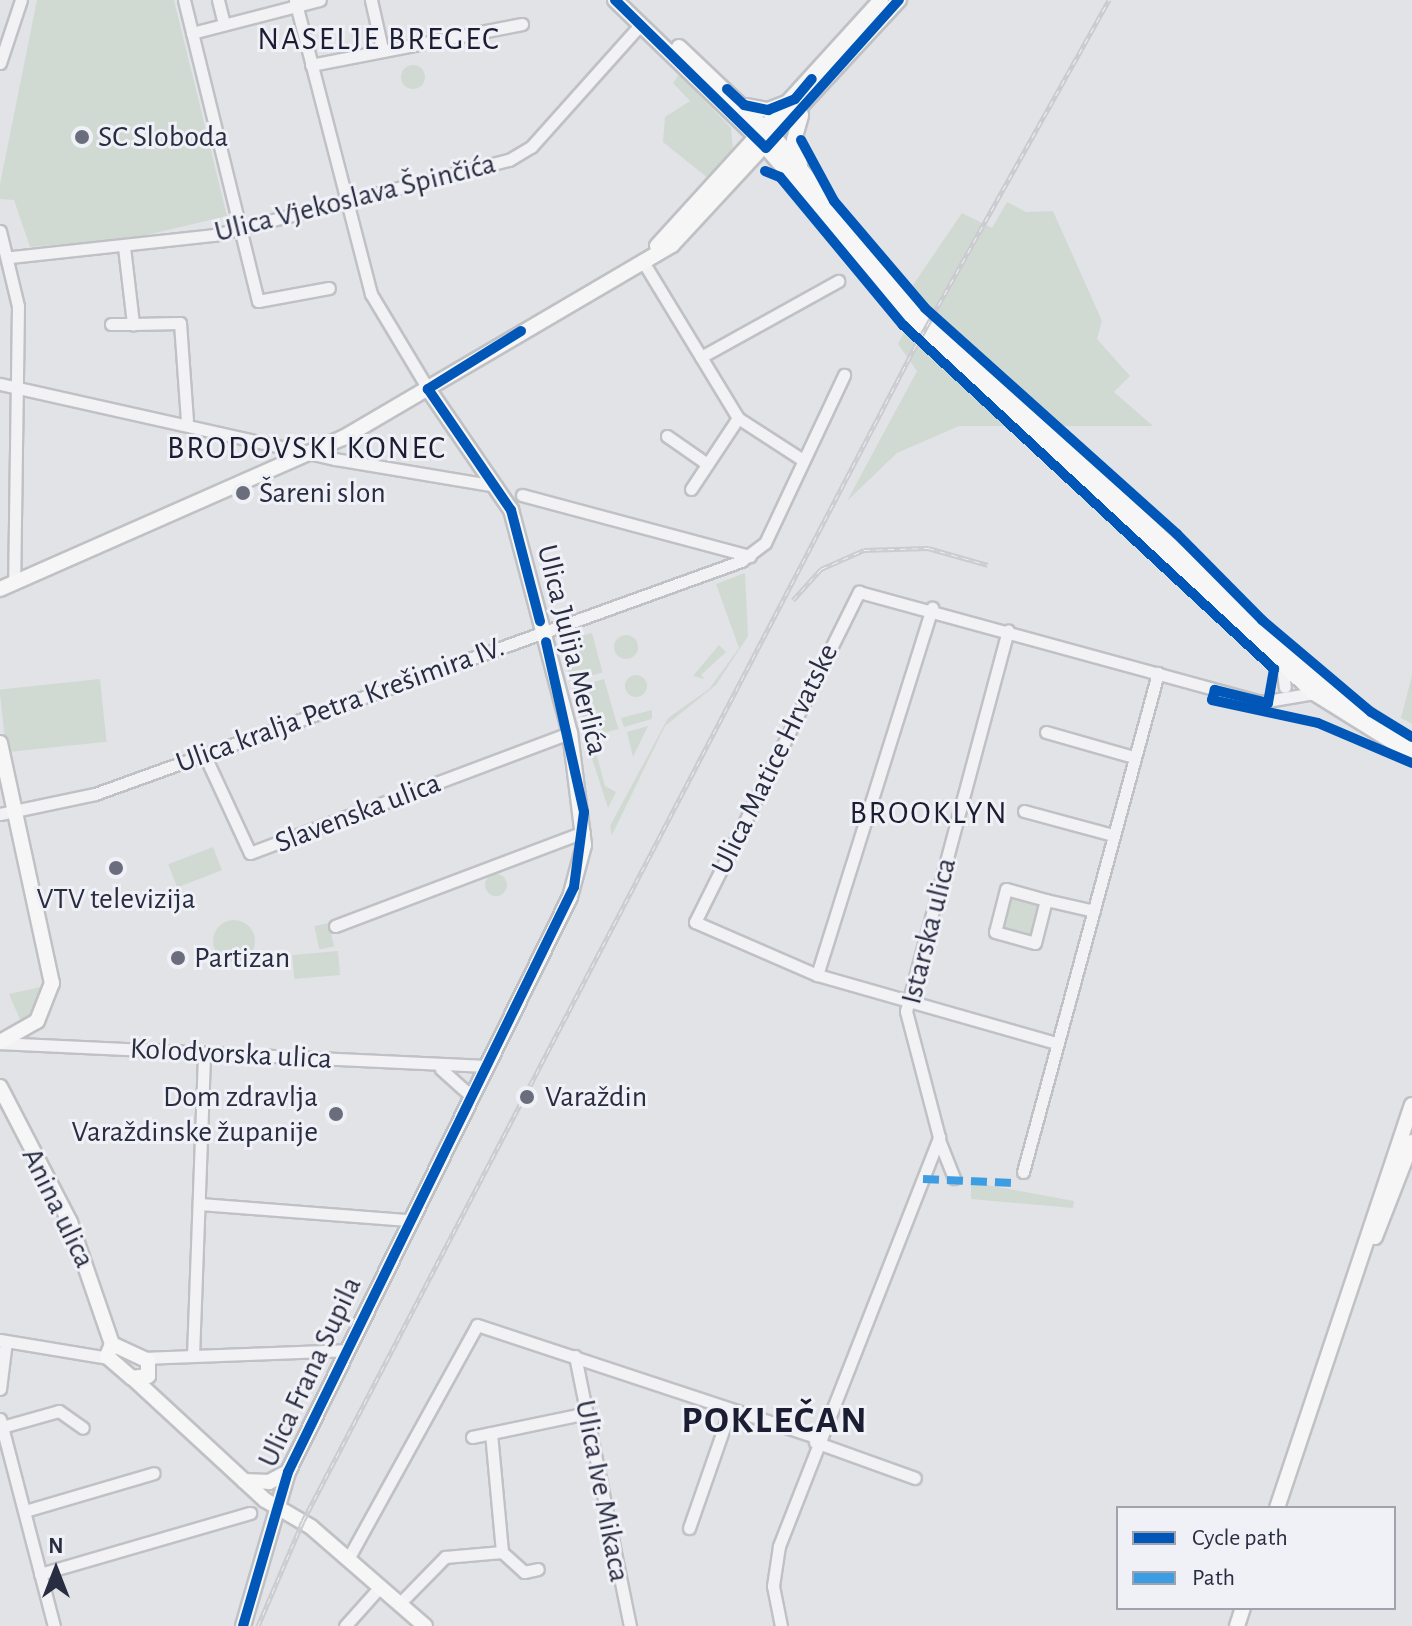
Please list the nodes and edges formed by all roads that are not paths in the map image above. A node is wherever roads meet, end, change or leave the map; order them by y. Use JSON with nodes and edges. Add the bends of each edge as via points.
{"nodes":[{"id":1,"x":21,"y":0,"type":"edge"},
{"id":2,"x":184,"y":0,"type":"edge"},
{"id":3,"x":218,"y":0,"type":"edge"},
{"id":4,"x":320,"y":0,"type":"edge"},
{"id":5,"x":371,"y":0,"type":"edge"},
{"id":6,"x":615,"y":0,"type":"edge"},
{"id":7,"x":629,"y":0,"type":"edge"},
{"id":8,"x":881,"y":0,"type":"edge"},
{"id":9,"x":898,"y":1,"type":"edge"},
{"id":10,"x":296,"y":3,"type":"edge"},
{"id":11,"x":224,"y":24,"type":"junction"},
{"id":12,"x":522,"y":24,"type":"dead end"},
{"id":13,"x":641,"y":24,"type":"junction"},
{"id":14,"x":192,"y":33,"type":"junction"},
{"id":15,"x":382,"y":49,"type":"junction"},
{"id":16,"x":0,"y":63,"type":"edge"},
{"id":17,"x":311,"y":65,"type":"junction"},
{"id":18,"x":799,"y":105,"type":"junction"},
{"id":19,"x":739,"y":110,"type":"junction"},
{"id":20,"x":767,"y":139,"type":"junction"},
{"id":21,"x":740,"y":167,"type":"junction"},
{"id":22,"x":783,"y":171,"type":"junction"},
{"id":23,"x":800,"y":171,"type":"junction"},
{"id":24,"x":346,"y":203,"type":"junction"},
{"id":25,"x":242,"y":228,"type":"junction"},
{"id":26,"x":0,"y":231,"type":"edge"},
{"id":27,"x":124,"y":247,"type":"junction"},
{"id":28,"x":11,"y":257,"type":"junction"},
{"id":29,"x":642,"y":260,"type":"junction"},
{"id":30,"x":838,"y":281,"type":"dead end"},
{"id":31,"x":329,"y":288,"type":"dead end"},
{"id":32,"x":111,"y":324,"type":"dead end"},
{"id":33,"x":133,"y":324,"type":"junction"},
{"id":34,"x":701,"y":357,"type":"junction"},
{"id":35,"x":844,"y":375,"type":"dead end"},
{"id":36,"x":0,"y":384,"type":"edge"},
{"id":37,"x":14,"y":388,"type":"junction"},
{"id":38,"x":428,"y":389,"type":"junction"},
{"id":39,"x":738,"y":418,"type":"junction"},
{"id":40,"x":187,"y":420,"type":"junction"},
{"id":41,"x":667,"y":436,"type":"dead end"},
{"id":42,"x":310,"y":452,"type":"junction"},
{"id":43,"x":803,"y":460,"type":"junction"},
{"id":44,"x":707,"y":464,"type":"junction"},
{"id":45,"x":497,"y":486,"type":"junction"},
{"id":46,"x":691,"y":489,"type":"dead end"},
{"id":47,"x":522,"y":495,"type":"dead end"},
{"id":48,"x":750,"y":556,"type":"junction"},
{"id":49,"x":14,"y":582,"type":"junction"},
{"id":50,"x":0,"y":589,"type":"edge"},
{"id":51,"x":932,"y":608,"type":"junction"},
{"id":52,"x":1008,"y":630,"type":"junction"},
{"id":53,"x":543,"y":632,"type":"junction"},
{"id":54,"x":1158,"y":673,"type":"junction"},
{"id":55,"x":1316,"y":677,"type":"junction"},
{"id":56,"x":1291,"y":682,"type":"junction"},
{"id":57,"x":1314,"y":693,"type":"junction"},
{"id":58,"x":1278,"y":700,"type":"junction"},
{"id":59,"x":1046,"y":732,"type":"dead end"},
{"id":60,"x":570,"y":733,"type":"junction"},
{"id":61,"x":0,"y":743,"type":"edge"},
{"id":62,"x":1412,"y":744,"type":"edge"},
{"id":63,"x":204,"y":754,"type":"junction"},
{"id":64,"x":1412,"y":754,"type":"edge"},
{"id":65,"x":1134,"y":757,"type":"junction"},
{"id":66,"x":1024,"y":811,"type":"dead end"},
{"id":67,"x":18,"y":813,"type":"junction"},
{"id":68,"x":0,"y":814,"type":"edge"},
{"id":69,"x":584,"y":832,"type":"junction"},
{"id":70,"x":1113,"y":835,"type":"junction"},
{"id":71,"x":1046,"y":900,"type":"junction"},
{"id":72,"x":1094,"y":911,"type":"junction"},
{"id":73,"x":335,"y":926,"type":"dead end"},
{"id":74,"x":817,"y":975,"type":"junction"},
{"id":75,"x":908,"y":1005,"type":"junction"},
{"id":76,"x":0,"y":1043,"type":"edge"},
{"id":77,"x":1056,"y":1043,"type":"junction"},
{"id":78,"x":204,"y":1053,"type":"junction"},
{"id":79,"x":486,"y":1066,"type":"junction"},
{"id":80,"x":440,"y":1068,"type":"junction"},
{"id":81,"x":0,"y":1087,"type":"edge"},
{"id":82,"x":471,"y":1096,"type":"junction"},
{"id":83,"x":1412,"y":1105,"type":"edge"},
{"id":84,"x":939,"y":1140,"type":"junction"},
{"id":85,"x":1412,"y":1142,"type":"edge"},
{"id":86,"x":1023,"y":1172,"type":"dead end"},
{"id":87,"x":954,"y":1178,"type":"dead end"},
{"id":88,"x":199,"y":1204,"type":"junction"},
{"id":89,"x":409,"y":1220,"type":"junction"},
{"id":90,"x":1351,"y":1288,"type":"junction"},
{"id":91,"x":3,"y":1340,"type":"edge"},
{"id":92,"x":108,"y":1346,"type":"junction"},
{"id":93,"x":346,"y":1350,"type":"junction"},
{"id":94,"x":193,"y":1356,"type":"junction"},
{"id":95,"x":575,"y":1356,"type":"junction"},
{"id":96,"x":147,"y":1368,"type":"junction"},
{"id":97,"x":0,"y":1389,"type":"edge"},
{"id":98,"x":730,"y":1410,"type":"junction"},
{"id":99,"x":587,"y":1413,"type":"junction"},
{"id":100,"x":1,"y":1423,"type":"edge"},
{"id":101,"x":83,"y":1428,"type":"dead end"},
{"id":102,"x":491,"y":1433,"type":"junction"},
{"id":103,"x":472,"y":1437,"type":"dead end"},
{"id":104,"x":815,"y":1439,"type":"junction"},
{"id":105,"x":288,"y":1472,"type":"junction"},
{"id":106,"x":154,"y":1473,"type":"dead end"},
{"id":107,"x":915,"y":1478,"type":"dead end"},
{"id":108,"x":244,"y":1481,"type":"junction"},
{"id":109,"x":1278,"y":1506,"type":"edge"},
{"id":110,"x":276,"y":1507,"type":"junction"},
{"id":111,"x":25,"y":1511,"type":"junction"},
{"id":112,"x":250,"y":1513,"type":"dead end"},
{"id":113,"x":689,"y":1528,"type":"dead end"},
{"id":114,"x":502,"y":1552,"type":"junction"},
{"id":115,"x":348,"y":1559,"type":"junction"},
{"id":116,"x":538,"y":1569,"type":"dead end"},
{"id":117,"x":40,"y":1574,"type":"junction"},
{"id":118,"x":379,"y":1588,"type":"junction"},
{"id":119,"x":399,"y":1604,"type":"junction"},
{"id":120,"x":54,"y":1626,"type":"edge"},
{"id":121,"x":243,"y":1626,"type":"edge"},
{"id":122,"x":345,"y":1626,"type":"edge"},
{"id":123,"x":425,"y":1626,"type":"edge"},
{"id":124,"x":630,"y":1626,"type":"edge"},
{"id":125,"x":781,"y":1626,"type":"edge"}],
"edges":[{"from":1,"to":16,"type":"street"},
{"from":2,"to":14,"type":"street"},
{"from":3,"to":11,"type":"street"},
{"from":4,"to":10,"type":"street"},
{"from":5,"to":15,"type":"street"},
{"from":6,"to":13,"type":"main road"},
{"from":7,"to":19,"type":"main road"},
{"from":8,"to":18,"type":"main road"},
{"from":9,"to":18,"type":"main road"},
{"from":10,"to":11,"type":"street"},
{"from":10,"to":17,"type":"street"},
{"from":11,"to":14,"type":"street"},
{"from":12,"to":15,"type":"street"},
{"from":13,"to":19,"type":"main road"},
{"from":13,"to":24,"type":"street","name":"Ulica Vjekoslava Špinčića","via":[[523,154]]},
{"from":14,"to":25,"type":"street"},
{"from":15,"to":17,"type":"street"},
{"from":17,"to":24,"type":"street"},
{"from":18,"to":19,"type":"main road"},
{"from":18,"to":20,"type":"main road"},
{"from":18,"to":23,"type":"main road","via":[[794,140]]},
{"from":19,"to":20,"type":"main road"},
{"from":19,"to":21,"type":"main road"},
{"from":20,"to":21,"type":"main road"},
{"from":20,"to":22,"type":"main road"},
{"from":20,"to":23,"type":"main road"},
{"from":21,"to":22,"type":"main road","via":[[765,165]]},
{"from":21,"to":29,"type":"main road","via":[[686,234]]},
{"from":22,"to":56,"type":"main road","via":[[905,313],[1282,664]]},
{"from":23,"to":55,"type":"main road","via":[[912,306]]},
{"from":24,"to":25,"type":"street","name":"Ulica Vjekoslava Špinčića"},
{"from":24,"to":38,"type":"street","via":[[371,294]]},
{"from":25,"to":27,"type":"street","name":"Ulica Vjekoslava Špinčića"},
{"from":25,"to":31,"type":"street","via":[[258,301]]},
{"from":26,"to":28,"type":"street"},
{"from":27,"to":28,"type":"street","name":"Ulica Vjekoslava Špinčića"},
{"from":27,"to":33,"type":"street"},
{"from":28,"to":37,"type":"street","via":[[18,306]]},
{"from":29,"to":34,"type":"street"},
{"from":29,"to":38,"type":"main road"},
{"from":30,"to":34,"type":"street"},
{"from":32,"to":33,"type":"street"},
{"from":33,"to":40,"type":"street","via":[[180,323]]},
{"from":34,"to":39,"type":"street"},
{"from":35,"to":43,"type":"street"},
{"from":36,"to":37,"type":"street"},
{"from":37,"to":40,"type":"street"},
{"from":37,"to":49,"type":"street"},
{"from":38,"to":42,"type":"main road"},
{"from":38,"to":45,"type":"main road","name":"Ulica Julija Merlića"},
{"from":39,"to":43,"type":"street"},
{"from":39,"to":44,"type":"street"},
{"from":40,"to":42,"type":"street"},
{"from":41,"to":44,"type":"street"},
{"from":42,"to":45,"type":"street"},
{"from":42,"to":49,"type":"main road"},
{"from":43,"to":48,"type":"street","via":[[765,543]]},
{"from":44,"to":46,"type":"street"},
{"from":45,"to":53,"type":"main road","name":"Ulica Julija Merlića","via":[[511,510]]},
{"from":47,"to":48,"type":"street"},
{"from":48,"to":53,"type":"street","name":"Ulica kralja Petra Krešimira IV."},
{"from":49,"to":50,"type":"main road"},
{"from":51,"to":52,"type":"street"},
{"from":51,"to":74,"type":"street"},
{"from":51,"to":74,"type":"street","name":"Ulica Matice Hrvatske","via":[[865,589],[856,597],[695,922]]},
{"from":52,"to":54,"type":"street"},
{"from":52,"to":75,"type":"street","name":"Istarska ulica"},
{"from":53,"to":60,"type":"main road","name":"Ulica Julija Merlića"},
{"from":53,"to":63,"type":"street","name":"Ulica kralja Petra Krešimira IV."},
{"from":54,"to":58,"type":"street","via":[[1261,702]]},
{"from":54,"to":65,"type":"street"},
{"from":55,"to":56,"type":"street"},
{"from":55,"to":62,"type":"main road"},
{"from":56,"to":57,"type":"main road"},
{"from":56,"to":58,"type":"street"},
{"from":57,"to":58,"type":"street"},
{"from":57,"to":64,"type":"main road"},
{"from":59,"to":65,"type":"street"},
{"from":60,"to":63,"type":"street","name":"Slavenska ulica","via":[[250,853]]},
{"from":60,"to":69,"type":"main road","name":"Ulica Julija Merlića"},
{"from":61,"to":67,"type":"main road"},
{"from":63,"to":67,"type":"street","name":"Ulica kralja Petra Krešimira IV."},
{"from":65,"to":70,"type":"street"},
{"from":66,"to":70,"type":"street"},
{"from":67,"to":68,"type":"street","name":"Ulica kralja Petra Krešimira IV."},
{"from":67,"to":76,"type":"main road","via":[[52,983],[37,1021]]},
{"from":69,"to":73,"type":"street"},
{"from":69,"to":79,"type":"main road","name":"Ulica Julija Merlića","via":[[574,887]]},
{"from":70,"to":72,"type":"street"},
{"from":71,"to":71,"type":"street","via":[[1006,889],[995,932],[1035,943]]},
{"from":71,"to":72,"type":"street"},
{"from":72,"to":77,"type":"street"},
{"from":74,"to":75,"type":"street"},
{"from":75,"to":77,"type":"street"},
{"from":75,"to":84,"type":"street","name":"Istarska ulica"},
{"from":76,"to":78,"type":"street","name":"Kolodvorska ulica"},
{"from":77,"to":86,"type":"street"},
{"from":78,"to":80,"type":"street","name":"Kolodvorska ulica"},
{"from":78,"to":88,"type":"street"},
{"from":79,"to":80,"type":"street","name":"Kolodvorska ulica"},
{"from":79,"to":82,"type":"main road","name":"Ulica Frana Supila"},
{"from":80,"to":82,"type":"street"},
{"from":81,"to":92,"type":"main road","name":"Anina ulica","via":[[70,1222]]},
{"from":82,"to":89,"type":"main road","name":"Ulica Frana Supila"},
{"from":83,"to":90,"type":"main road"},
{"from":84,"to":87,"type":"street","name":"Istarska ulica"},
{"from":84,"to":104,"type":"street"},
{"from":85,"to":90,"type":"main road"},
{"from":88,"to":89,"type":"street"},
{"from":88,"to":94,"type":"street"},
{"from":89,"to":93,"type":"main road","name":"Ulica Frana Supila"},
{"from":90,"to":109,"type":"main road"},
{"from":91,"to":92,"type":"street"},
{"from":91,"to":97,"type":"street"},
{"from":92,"to":96,"type":"main road"},
{"from":92,"to":96,"type":"main road"},
{"from":93,"to":94,"type":"street"},
{"from":93,"to":105,"type":"main road","name":"Ulica Frana Supila"},
{"from":94,"to":96,"type":"street"},
{"from":95,"to":98,"type":"street"},
{"from":95,"to":99,"type":"street","name":"Ulica Ive Mikaca"},
{"from":95,"to":115,"type":"street","via":[[477,1325]]},
{"from":96,"to":108,"type":"main road","via":[[151,1393]]},
{"from":98,"to":104,"type":"street"},
{"from":98,"to":113,"type":"street"},
{"from":99,"to":102,"type":"street"},
{"from":99,"to":124,"type":"street","name":"Ulica Ive Mikaca"},
{"from":100,"to":101,"type":"street","via":[[59,1411]]},
{"from":100,"to":111,"type":"street"},
{"from":102,"to":103,"type":"street"},
{"from":102,"to":114,"type":"street"},
{"from":104,"to":107,"type":"street"},
{"from":104,"to":125,"type":"street","via":[[775,1561]]},
{"from":105,"to":108,"type":"main road","via":[[262,1484]]},
{"from":105,"to":110,"type":"main road","name":"Ulica Frana Supila"},
{"from":106,"to":111,"type":"street"},
{"from":108,"to":110,"type":"main road"},
{"from":110,"to":115,"type":"main road"},
{"from":110,"to":121,"type":"main road","name":"Ulica Frana Supila"},
{"from":111,"to":117,"type":"street"},
{"from":112,"to":117,"type":"street"},
{"from":114,"to":116,"type":"street","via":[[524,1572]]},
{"from":114,"to":119,"type":"street","via":[[445,1557]]},
{"from":115,"to":118,"type":"main road"},
{"from":117,"to":120,"type":"street"},
{"from":118,"to":119,"type":"main road"},
{"from":118,"to":122,"type":"street"},
{"from":119,"to":123,"type":"main road"}]}
